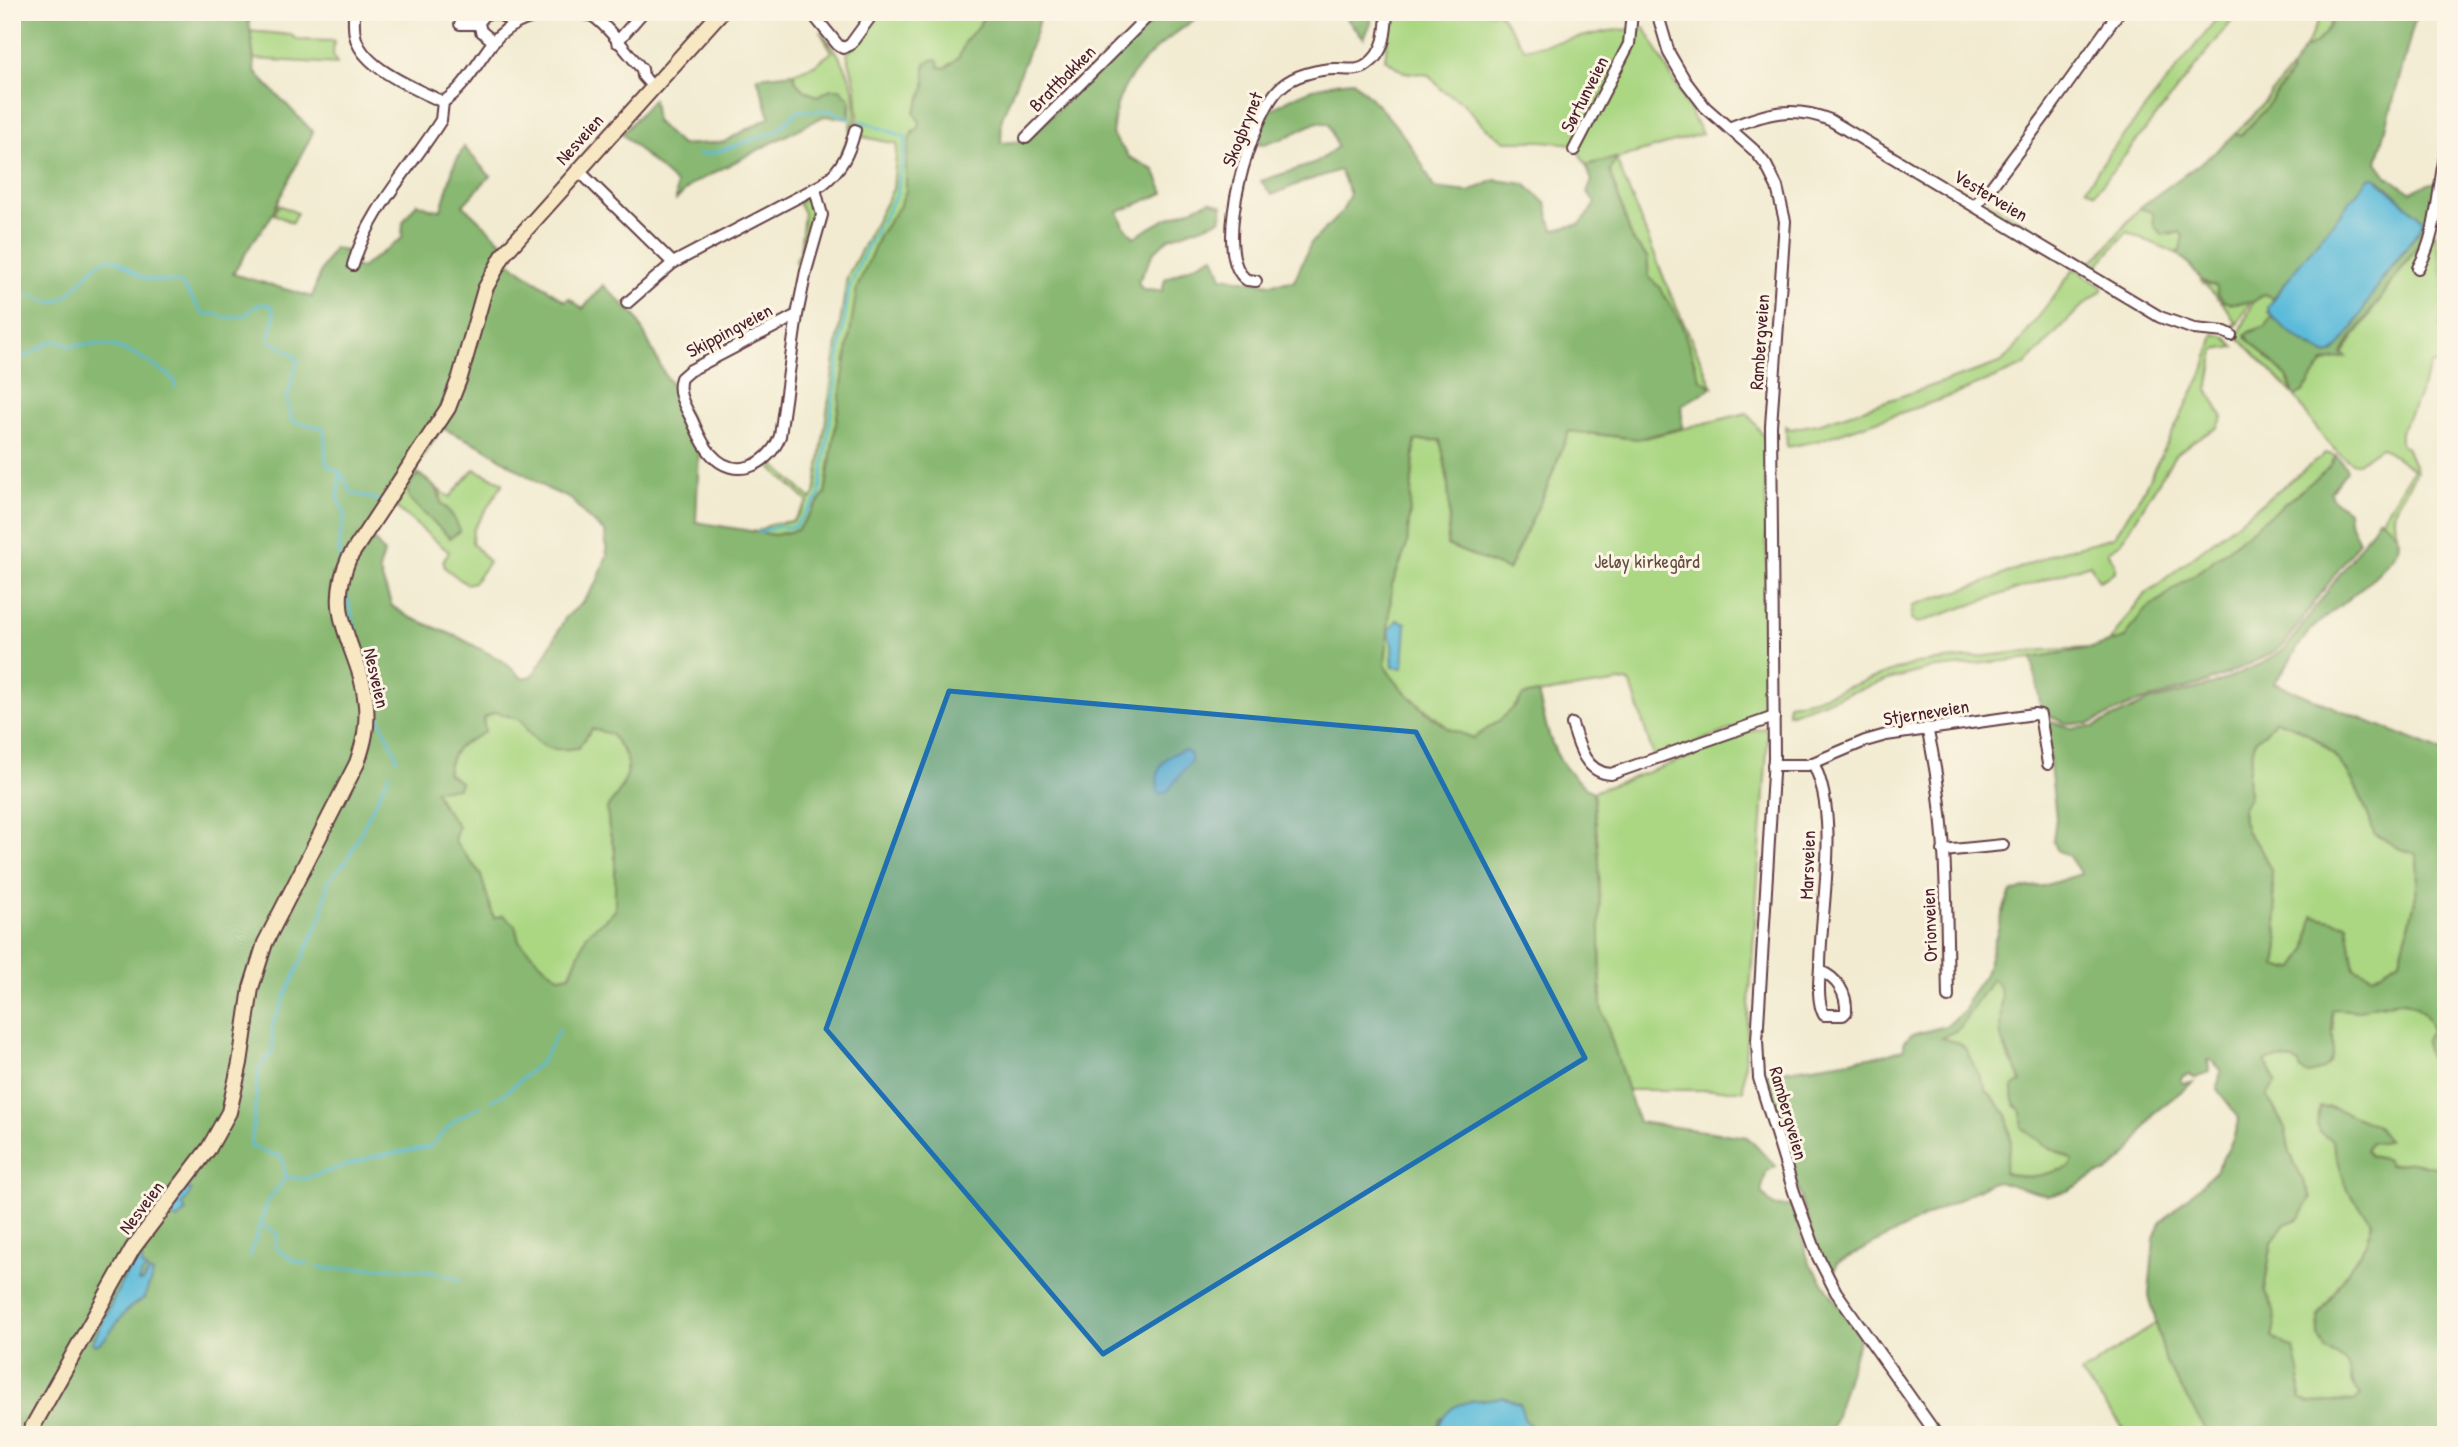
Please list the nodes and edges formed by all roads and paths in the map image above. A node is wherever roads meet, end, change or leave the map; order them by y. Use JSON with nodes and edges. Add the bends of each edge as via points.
{"nodes":[{"id":1,"x":354,"y":12,"type":"edge"},
{"id":2,"x":643,"y":12,"type":"edge"},
{"id":3,"x":721,"y":12,"type":"edge"},
{"id":4,"x":811,"y":12,"type":"edge"},
{"id":5,"x":874,"y":12,"type":"edge"},
{"id":6,"x":1152,"y":12,"type":"edge"},
{"id":7,"x":1387,"y":12,"type":"edge"},
{"id":8,"x":1632,"y":12,"type":"edge"},
{"id":9,"x":1657,"y":12,"type":"edge"},
{"id":10,"x":2119,"y":12,"type":"edge"},
{"id":11,"x":586,"y":13,"type":"edge"},
{"id":12,"x":460,"y":24,"type":"dead end"},
{"id":13,"x":479,"y":24,"type":"junction"},
{"id":14,"x":514,"y":25,"type":"junction"},
{"id":15,"x":494,"y":42,"type":"junction"},
{"id":16,"x":617,"y":42,"type":"junction"},
{"id":17,"x":655,"y":83,"type":"junction"},
{"id":18,"x":443,"y":102,"type":"junction"},
{"id":19,"x":1729,"y":128,"type":"junction"},
{"id":20,"x":855,"y":130,"type":"dead end"},
{"id":21,"x":1026,"y":138,"type":"dead end"},
{"id":22,"x":1574,"y":150,"type":"dead end"},
{"id":23,"x":2446,"y":152,"type":"edge"},
{"id":24,"x":577,"y":169,"type":"junction"},
{"id":25,"x":815,"y":189,"type":"junction"},
{"id":26,"x":1975,"y":205,"type":"junction"},
{"id":27,"x":673,"y":262,"type":"junction"},
{"id":28,"x":353,"y":265,"type":"dead end"},
{"id":29,"x":2418,"y":268,"type":"dead end"},
{"id":30,"x":1256,"y":281,"type":"dead end"},
{"id":31,"x":627,"y":303,"type":"dead end"},
{"id":32,"x":797,"y":315,"type":"junction"},
{"id":33,"x":2231,"y":335,"type":"dead end"},
{"id":34,"x":1774,"y":717,"type":"junction"},
{"id":35,"x":1572,"y":724,"type":"dead end"},
{"id":36,"x":1927,"y":728,"type":"junction"},
{"id":37,"x":1813,"y":763,"type":"junction"},
{"id":38,"x":2048,"y":764,"type":"dead end"},
{"id":39,"x":1773,"y":765,"type":"junction"},
{"id":40,"x":2003,"y":845,"type":"dead end"},
{"id":41,"x":1943,"y":851,"type":"junction"},
{"id":42,"x":1819,"y":971,"type":"dead end"},
{"id":43,"x":1948,"y":997,"type":"dead end"},
{"id":44,"x":28,"y":1435,"type":"edge"},
{"id":45,"x":1937,"y":1435,"type":"edge"}],
"edges":[{"from":1,"to":18,"type":"street","via":[[356,40],[369,60]]},
{"from":2,"to":16,"type":"street"},
{"from":3,"to":17,"type":"main road","name":"Nesveien"},
{"from":4,"to":5,"type":"street","via":[[843,48]]},
{"from":6,"to":21,"type":"street","name":"Brattbakken"},
{"from":7,"to":30,"type":"street","name":"Skogbrynet","via":[[1383,45],[1367,65],[1297,77],[1279,88],[1264,113],[1242,171],[1231,235],[1239,272]]},
{"from":8,"to":22,"type":"street","name":"Sørtunveien","via":[[1629,44]]},
{"from":9,"to":19,"type":"street","name":"Rambergveien","via":[[1680,73],[1698,99]]},
{"from":10,"to":26,"type":"street"},
{"from":11,"to":14,"type":"street","via":[[545,13]]},
{"from":11,"to":16,"type":"street"},
{"from":12,"to":13,"type":"street"},
{"from":13,"to":14,"type":"street","via":[[482,16],[492,13]]},
{"from":13,"to":15,"type":"street"},
{"from":14,"to":15,"type":"street"},
{"from":15,"to":18,"type":"street","via":[[456,93]]},
{"from":16,"to":17,"type":"street","via":[[649,71]]},
{"from":17,"to":24,"type":"main road","name":"Nesveien"},
{"from":18,"to":28,"type":"street","via":[[441,120],[363,237]]},
{"from":19,"to":26,"type":"street","name":"Vesterveien","via":[[1772,114],[1812,113],[1869,141]]},
{"from":19,"to":34,"type":"street","name":"Rambergveien","via":[[1766,165],[1785,221],[1771,426]]},
{"from":20,"to":25,"type":"street","via":[[843,164]]},
{"from":23,"to":29,"type":"street","via":[[2433,224]]},
{"from":24,"to":27,"type":"street"},
{"from":24,"to":44,"type":"main road","name":"Nesveien","via":[[495,268],[448,408],[345,567],[340,614],[364,693],[366,732],[347,787],[265,943],[251,988],[229,1112],[209,1148],[133,1248]]},
{"from":25,"to":27,"type":"street"},
{"from":25,"to":32,"type":"street","name":"Skippingveien","via":[[822,215]]},
{"from":26,"to":33,"type":"street","name":"Vesterveien","via":[[2167,320]]},
{"from":27,"to":31,"type":"street"},
{"from":32,"to":32,"type":"street","name":"Skippingveien","via":[[776,446],[752,467],[726,466],[705,446],[680,395],[681,378]]},
{"from":34,"to":35,"type":"street","via":[[1611,774],[1589,765]]},
{"from":34,"to":39,"type":"street","name":"Rambergveien"},
{"from":36,"to":37,"type":"street","name":"Stjerneveien","via":[[1874,738]]},
{"from":36,"to":38,"type":"street","name":"Stjerneveien","via":[[2040,715]]},
{"from":36,"to":41,"type":"street","name":"Orionveien"},
{"from":37,"to":39,"type":"street","name":"Stjerneveien"},
{"from":37,"to":42,"type":"street","name":"Marsveien","via":[[1823,788],[1826,829]]},
{"from":39,"to":45,"type":"street","name":"Rambergveien","via":[[1757,1041],[1759,1078],[1797,1202],[1829,1281]]},
{"from":40,"to":41,"type":"street"},
{"from":41,"to":43,"type":"street","name":"Orionveien"}]}
